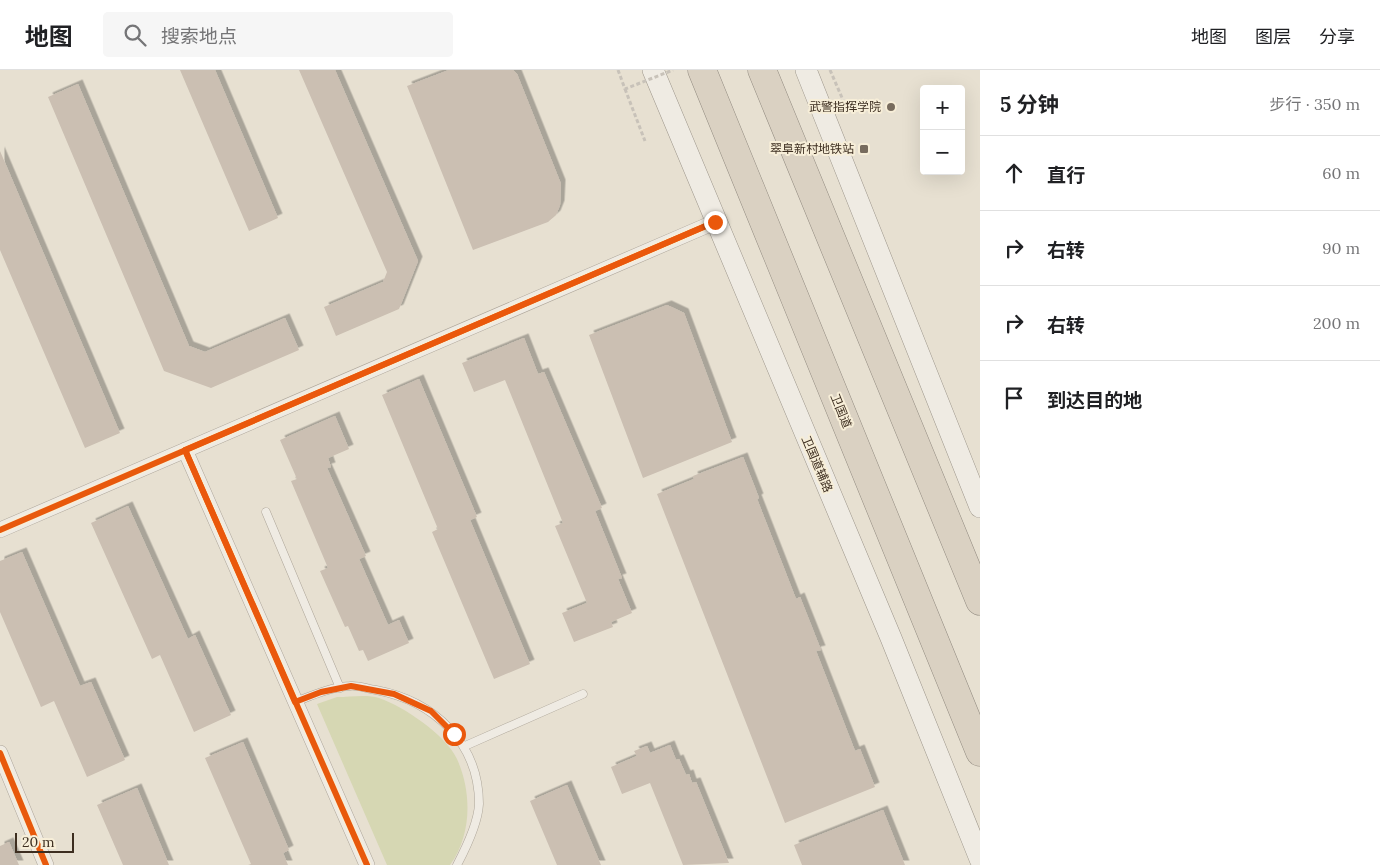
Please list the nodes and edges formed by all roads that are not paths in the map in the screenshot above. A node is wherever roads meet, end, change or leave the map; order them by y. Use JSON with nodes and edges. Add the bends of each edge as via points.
{"nodes":[{"id":1,"x":653,"y":70,"type":"edge"},
{"id":2,"x":702,"y":70,"type":"edge"},
{"id":3,"x":762,"y":70,"type":"edge"},
{"id":4,"x":806,"y":70,"type":"edge"},
{"id":5,"x":715,"y":222,"type":"junction"},
{"id":6,"x":185,"y":450,"type":"junction"},
{"id":7,"x":980,"y":507,"type":"edge"},
{"id":8,"x":266,"y":512,"type":"dead end"},
{"id":9,"x":0,"y":530,"type":"edge"},
{"id":10,"x":980,"y":601,"type":"edge"},
{"id":11,"x":340,"y":688,"type":"junction"},
{"id":12,"x":584,"y":694,"type":"dead end"},
{"id":13,"x":295,"y":702,"type":"junction"},
{"id":14,"x":465,"y":746,"type":"junction"},
{"id":15,"x":980,"y":752,"type":"edge"},
{"id":16,"x":0,"y":753,"type":"edge"},
{"id":17,"x":980,"y":859,"type":"edge"},
{"id":18,"x":46,"y":865,"type":"edge"},
{"id":19,"x":367,"y":865,"type":"edge"},
{"id":20,"x":457,"y":865,"type":"edge"}],
"edges":[{"from":1,"to":5,"type":"main road","name":"卫国道辅路"},
{"from":2,"to":15,"type":"highway","name":"卫国道"},
{"from":3,"to":10,"type":"highway"},
{"from":4,"to":7,"type":"main road"},
{"from":5,"to":6,"type":"street"},
{"from":5,"to":17,"type":"main road","name":"卫国道辅路","via":[[891,638]]},
{"from":6,"to":9,"type":"street"},
{"from":6,"to":13,"type":"street"},
{"from":8,"to":11,"type":"lane"},
{"from":11,"to":13,"type":"lane"},
{"from":11,"to":14,"type":"lane","via":[[351,686],[394,694],[431,711]]},
{"from":12,"to":14,"type":"lane"},
{"from":13,"to":19,"type":"street"},
{"from":14,"to":20,"type":"lane","via":[[476,776],[479,806]]},
{"from":16,"to":18,"type":"street"}]}
